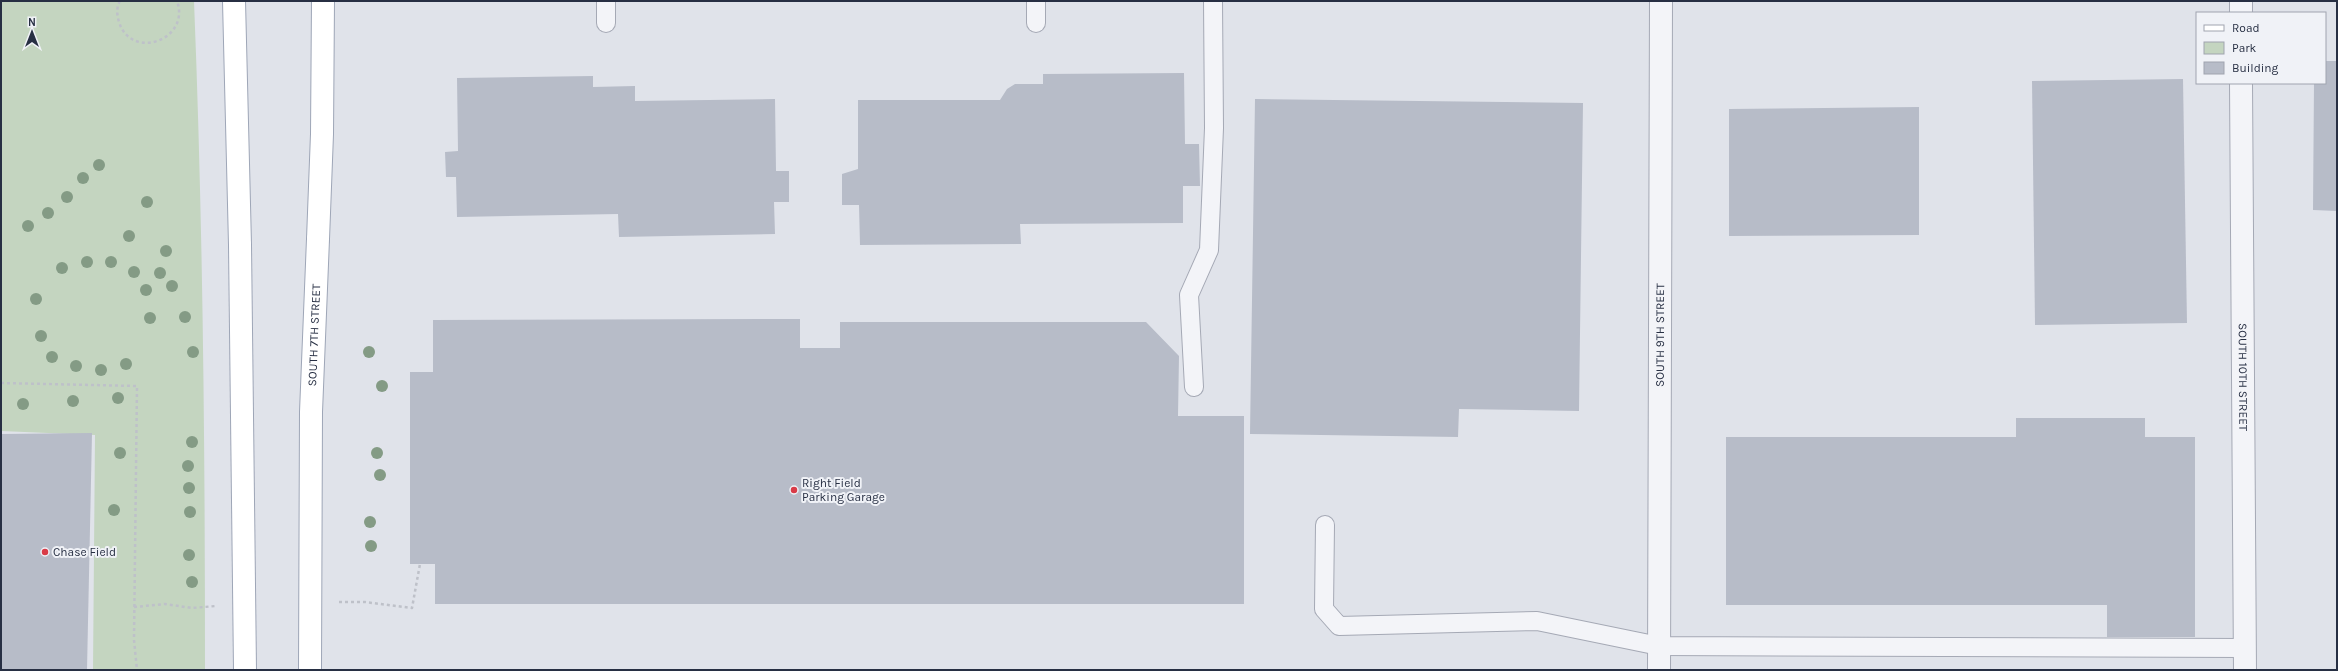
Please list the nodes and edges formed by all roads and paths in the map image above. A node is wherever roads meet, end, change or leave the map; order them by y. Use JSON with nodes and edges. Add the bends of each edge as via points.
{"nodes":[{"id":1,"x":120,"y":1,"type":"edge"},
{"id":2,"x":177,"y":1,"type":"edge"},
{"id":3,"x":234,"y":1,"type":"edge"},
{"id":4,"x":323,"y":1,"type":"edge"},
{"id":5,"x":606,"y":1,"type":"edge"},
{"id":6,"x":1036,"y":1,"type":"edge"},
{"id":7,"x":1213,"y":1,"type":"edge"},
{"id":8,"x":1662,"y":1,"type":"edge"},
{"id":9,"x":2241,"y":1,"type":"edge"},
{"id":10,"x":2241,"y":12,"type":"edge"},
{"id":11,"x":606,"y":23,"type":"dead end"},
{"id":12,"x":1036,"y":23,"type":"dead end"},
{"id":13,"x":2241,"y":84,"type":"edge"},
{"id":14,"x":1,"y":383,"type":"edge"},
{"id":15,"x":1194,"y":387,"type":"dead end"},
{"id":16,"x":1325,"y":525,"type":"dead end"},
{"id":17,"x":1659,"y":646,"type":"junction"},
{"id":18,"x":2244,"y":648,"type":"junction"},
{"id":19,"x":137,"y":670,"type":"edge"},
{"id":20,"x":245,"y":670,"type":"edge"},
{"id":21,"x":310,"y":670,"type":"edge"},
{"id":22,"x":1659,"y":670,"type":"edge"},
{"id":23,"x":2245,"y":670,"type":"edge"}],
"edges":[{"from":1,"to":2,"type":"path","via":[[117,17],[120,27],[134,40],[143,43],[160,41],[173,31],[179,18]]},
{"from":3,"to":20,"type":"main road","bridge":true},
{"from":4,"to":21,"type":"main road","name":"SOUTH 7TH STREET","bridge":true,"via":[[322,134],[311,412]]},
{"from":5,"to":11,"type":"lane"},
{"from":6,"to":12,"type":"lane"},
{"from":7,"to":15,"type":"lane","via":[[1214,128],[1209,250],[1189,295]]},
{"from":8,"to":17,"type":"street","name":"SOUTH 9TH STREET"},
{"from":9,"to":10,"type":"street"},
{"from":13,"to":18,"type":"street","name":"SOUTH 10TH STREET"},
{"from":14,"to":19,"type":"path","via":[[137,386],[134,640]]},
{"from":16,"to":17,"type":"lane","via":[[1324,609],[1339,626],[1537,621]]},
{"from":17,"to":18,"type":"lane"},
{"from":17,"to":22,"type":"street","name":"SOUTH 9TH STREET"},
{"from":18,"to":23,"type":"street","name":"SOUTH 10TH STREET"}]}
